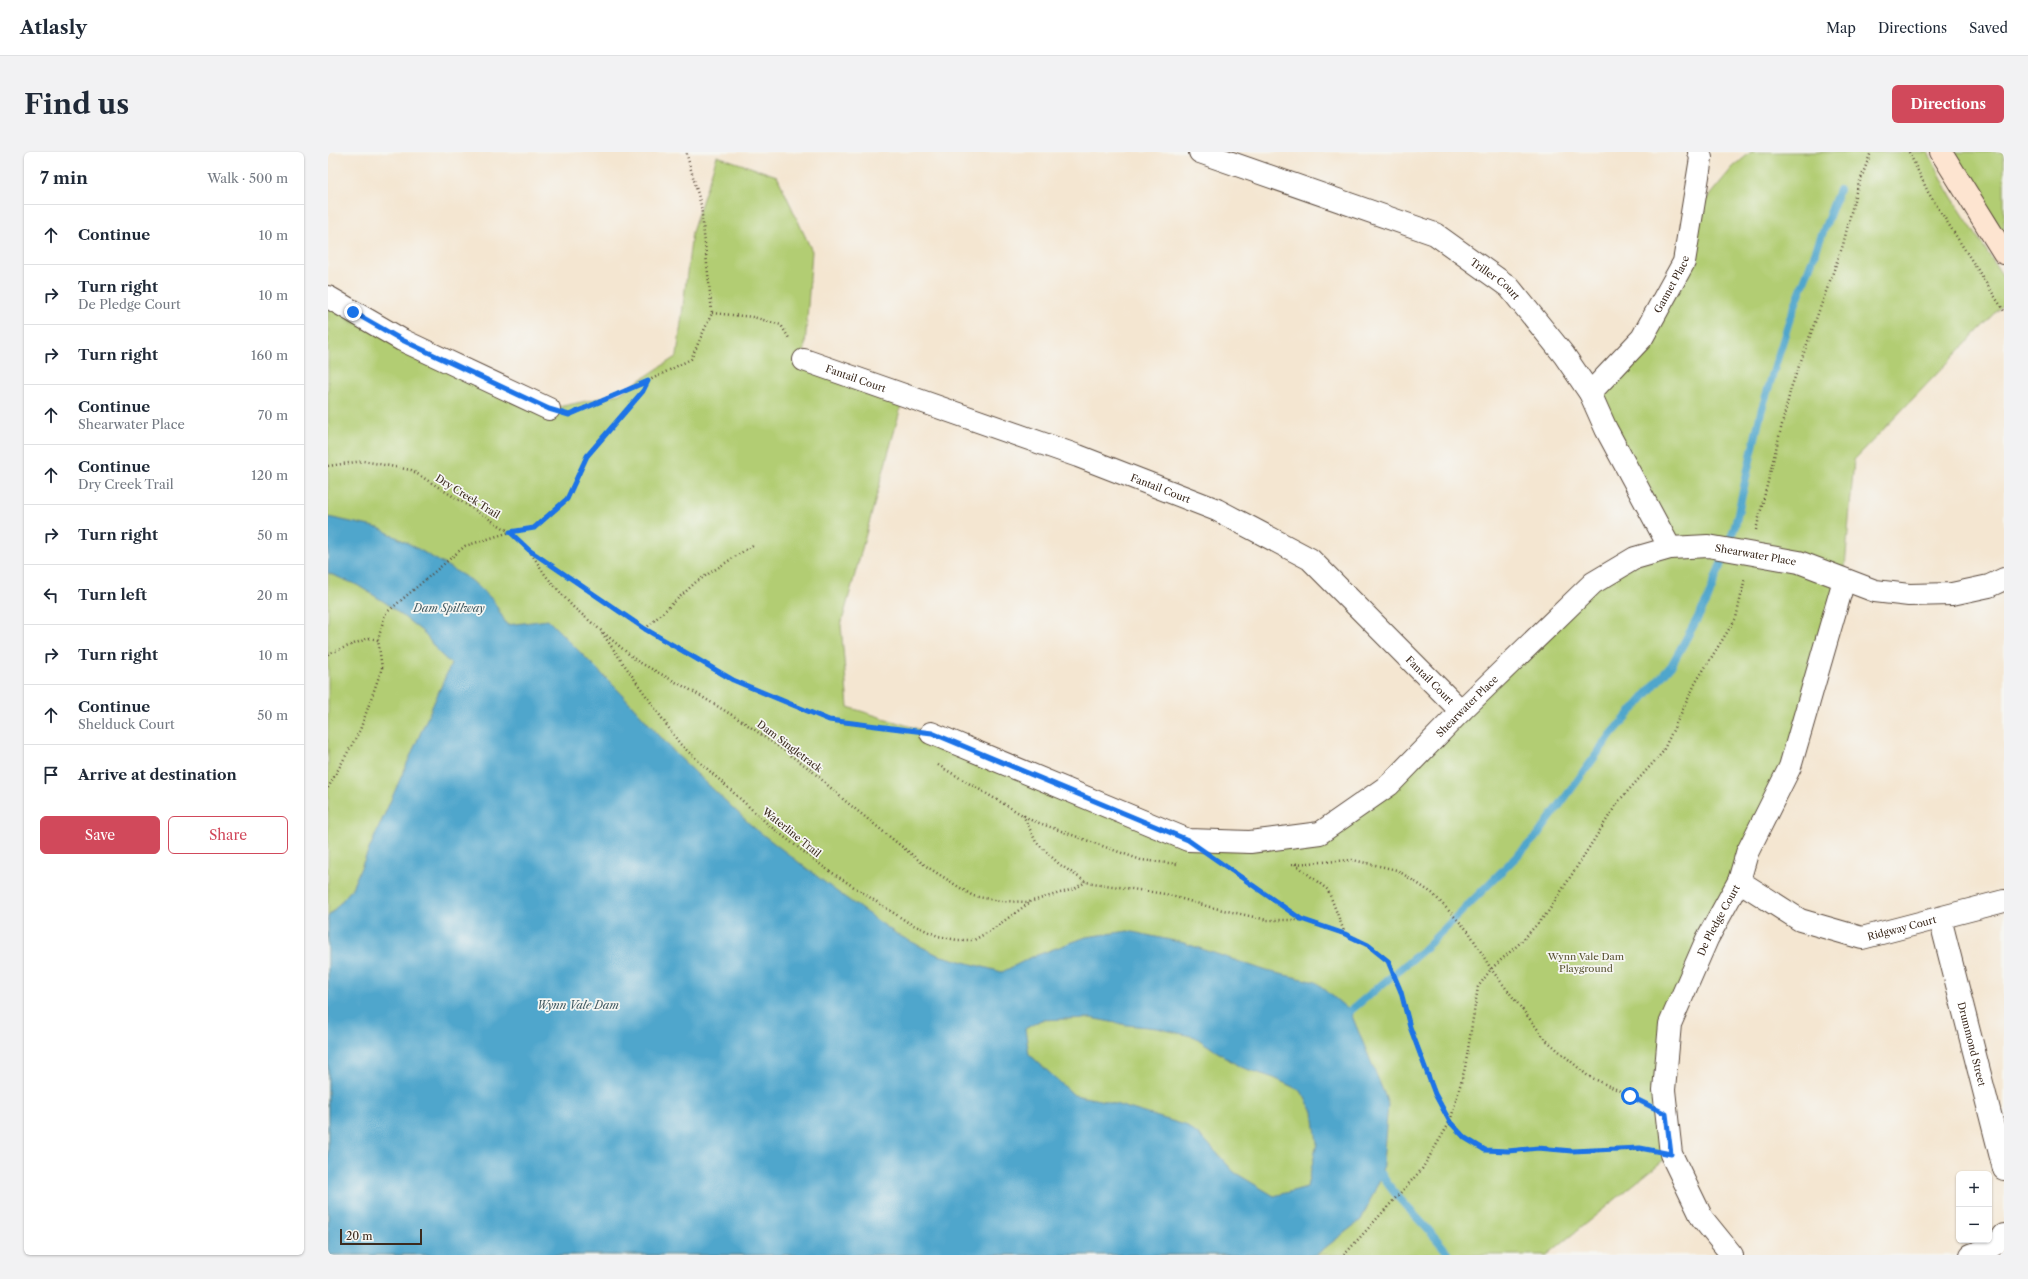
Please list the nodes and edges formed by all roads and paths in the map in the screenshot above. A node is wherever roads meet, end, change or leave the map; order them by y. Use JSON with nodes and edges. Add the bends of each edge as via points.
{"nodes":[{"id":1,"x":686,"y":152,"type":"edge"},
{"id":2,"x":1200,"y":152,"type":"edge"},
{"id":3,"x":1699,"y":152,"type":"edge"},
{"id":4,"x":1871,"y":152,"type":"edge"},
{"id":5,"x":1909,"y":152,"type":"edge"},
{"id":6,"x":1941,"y":152,"type":"edge"},
{"id":7,"x":2004,"y":253,"type":"edge"},
{"id":8,"x":328,"y":297,"type":"edge"},
{"id":9,"x":2004,"y":311,"type":"edge"},
{"id":10,"x":712,"y":313,"type":"junction"},
{"id":11,"x":804,"y":360,"type":"joint"},
{"id":12,"x":648,"y":381,"type":"junction"},
{"id":13,"x":1590,"y":393,"type":"junction"},
{"id":14,"x":549,"y":409,"type":"joint"},
{"id":15,"x":328,"y":466,"type":"edge"},
{"id":16,"x":510,"y":532,"type":"junction"},
{"id":17,"x":753,"y":545,"type":"dead end"},
{"id":18,"x":1670,"y":548,"type":"junction"},
{"id":19,"x":529,"y":550,"type":"junction"},
{"id":20,"x":1748,"y":553,"type":"junction"},
{"id":21,"x":2004,"y":579,"type":"edge"},
{"id":22,"x":1844,"y":580,"type":"junction"},
{"id":23,"x":600,"y":629,"type":"junction"},
{"id":24,"x":645,"y":629,"type":"junction"},
{"id":25,"x":378,"y":640,"type":"junction"},
{"id":26,"x":328,"y":654,"type":"edge"},
{"id":27,"x":1461,"y":711,"type":"junction"},
{"id":28,"x":932,"y":733,"type":"joint"},
{"id":29,"x":328,"y":788,"type":"edge"},
{"id":30,"x":1023,"y":814,"type":"dead end"},
{"id":31,"x":1223,"y":864,"type":"dead end"},
{"id":32,"x":1294,"y":864,"type":"dead end"},
{"id":33,"x":1739,"y":881,"type":"junction"},
{"id":34,"x":1086,"y":882,"type":"junction"},
{"id":35,"x":1432,"y":893,"type":"dead end"},
{"id":36,"x":2004,"y":901,"type":"edge"},
{"id":37,"x":1029,"y":902,"type":"junction"},
{"id":38,"x":1940,"y":918,"type":"junction"},
{"id":39,"x":1304,"y":920,"type":"junction"},
{"id":40,"x":1345,"y":934,"type":"junction"},
{"id":41,"x":1491,"y":969,"type":"junction"},
{"id":42,"x":1666,"y":1114,"type":"junction"},
{"id":43,"x":1450,"y":1122,"type":"junction"},
{"id":44,"x":1671,"y":1154,"type":"junction"},
{"id":45,"x":2004,"y":1169,"type":"edge"},
{"id":46,"x":2004,"y":1234,"type":"edge"},
{"id":47,"x":1344,"y":1255,"type":"edge"},
{"id":48,"x":1732,"y":1255,"type":"edge"},
{"id":49,"x":1971,"y":1255,"type":"edge"}],
"edges":[{"from":1,"to":10,"type":"path","via":[[701,205]]},
{"from":2,"to":13,"type":"street","name":"Triller Court","via":[[1435,234],[1509,287],[1564,355]]},
{"from":3,"to":13,"type":"street","name":"Gannet Place","via":[[1701,158],[1684,262],[1642,338]]},
{"from":4,"to":20,"type":"path","via":[[1856,192],[1838,259],[1791,388]]},
{"from":5,"to":9,"type":"path","via":[[1928,192]]},
{"from":6,"to":7,"type":"street"},
{"from":8,"to":14,"type":"street","via":[[402,340]]},
{"from":10,"to":11,"type":"path","via":[[753,317],[781,325]]},
{"from":10,"to":12,"type":"path","via":[[691,359]]},
{"from":11,"to":27,"type":"street","name":"Fantail Court","via":[[1078,456],[1217,510],[1310,559]]},
{"from":12,"to":14,"type":"path","via":[[569,415]]},
{"from":12,"to":16,"type":"path","via":[[643,391],[587,456],[567,499],[534,528]]},
{"from":13,"to":18,"type":"street","name":"Triller Court","via":[[1606,429]]},
{"from":15,"to":16,"type":"path","name":"Dry Creek Trail","via":[[363,461],[411,470]]},
{"from":16,"to":19,"type":"path","name":"Dry Creek Trail"},
{"from":16,"to":25,"type":"path","via":[[465,546],[385,614]]},
{"from":17,"to":24,"type":"path","via":[[696,582]]},
{"from":18,"to":20,"type":"street","name":"Shearwater Place","via":[[1708,546]]},
{"from":18,"to":27,"type":"street","name":"Shearwater Place","via":[[1635,558],[1593,583]]},
{"from":19,"to":23,"type":"path","name":"Dam Singletrack","via":[[546,576],[572,606]]},
{"from":19,"to":24,"type":"path","name":"Dry Creek Trail"},
{"from":20,"to":22,"type":"street","name":"Shearwater Place","via":[[1799,562]]},
{"from":20,"to":41,"type":"path","via":[[1736,618],[1696,682],[1662,753],[1618,802],[1548,912],[1521,942]]},
{"from":21,"to":22,"type":"street","name":"Shearwater Place","via":[[1990,586],[1952,594],[1909,595],[1876,591]]},
{"from":22,"to":33,"type":"street","name":"De Pledge Court","via":[[1790,767],[1747,853]]},
{"from":23,"to":37,"type":"path","name":"Dam Singletrack","via":[[637,661],[738,719],[810,769],[926,866],[973,896],[1000,901]]},
{"from":23,"to":37,"type":"path","name":"Waterline Trail","via":[[680,744],[770,826],[825,868],[909,923],[938,936],[974,940]]},
{"from":24,"to":28,"type":"path","name":"Dry Creek Trail","via":[[733,680],[829,720]]},
{"from":25,"to":26,"type":"path","via":[[369,638]]},
{"from":25,"to":29,"type":"path","via":[[382,668],[360,730]]},
{"from":27,"to":28,"type":"street","name":"Shearwater Place","via":[[1389,785],[1320,833],[1250,842],[1188,840]]},
{"from":30,"to":34,"type":"path","via":[[1036,842],[1059,864]]},
{"from":31,"to":39,"type":"path"},
{"from":32,"to":40,"type":"path","via":[[1328,890]]},
{"from":33,"to":38,"type":"street","name":"Ridgway Court","via":[[1800,920],[1862,938]]},
{"from":33,"to":42,"type":"street","name":"De Pledge Court","via":[[1707,939],[1670,1024],[1664,1090]]},
{"from":34,"to":37,"type":"path","name":"Dam Singletrack","via":[[1074,889]]},
{"from":34,"to":39,"type":"path","via":[[1165,894],[1267,920]]},
{"from":35,"to":41,"type":"path","via":[[1469,932]]},
{"from":36,"to":38,"type":"street","name":"Ridgway Court"},
{"from":38,"to":45,"type":"street","name":"Drummond Street"},
{"from":39,"to":40,"type":"path"},
{"from":40,"to":43,"type":"path","via":[[1368,945],[1388,961],[1435,1094]]},
{"from":41,"to":42,"type":"path","via":[[1546,1040],[1588,1076]]},
{"from":41,"to":43,"type":"path","via":[[1478,986],[1465,1068]]},
{"from":42,"to":44,"type":"street","name":"De Pledge Court"},
{"from":43,"to":44,"type":"path","via":[[1465,1138],[1485,1150],[1538,1148],[1572,1151],[1640,1148]]},
{"from":43,"to":47,"type":"path","via":[[1422,1169]]},
{"from":44,"to":48,"type":"street","name":"De Pledge Court","via":[[1702,1218]]},
{"from":46,"to":49,"type":"street","via":[[2002,1239],[1984,1251]]}]}
